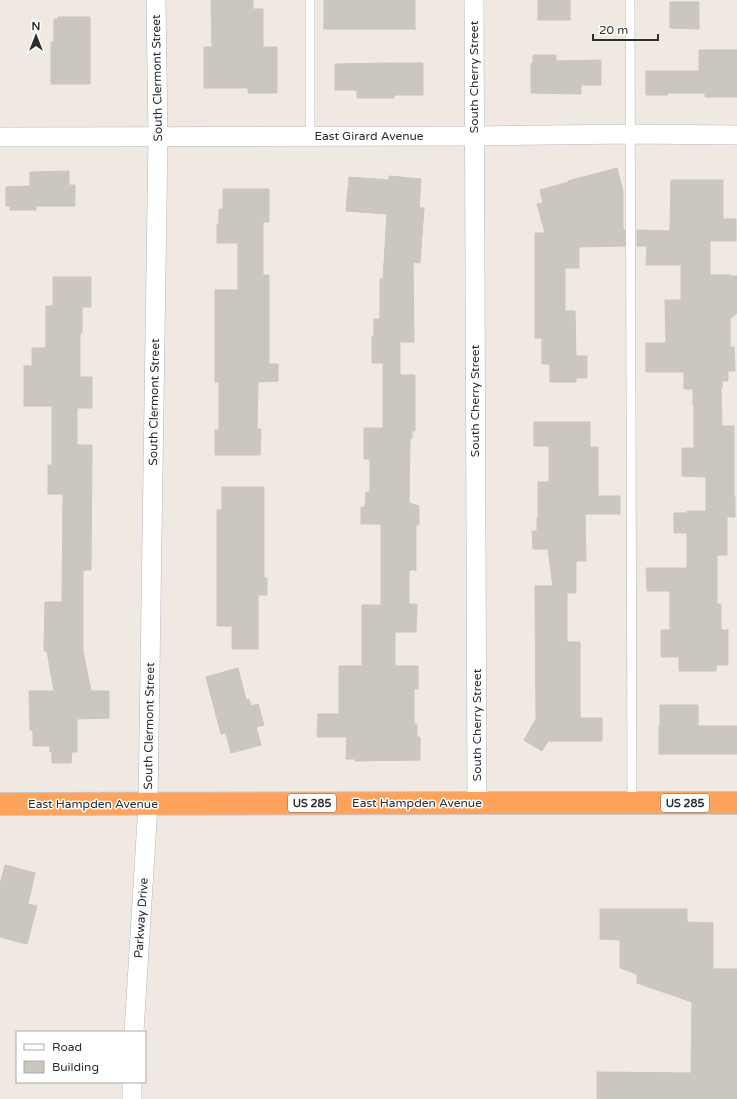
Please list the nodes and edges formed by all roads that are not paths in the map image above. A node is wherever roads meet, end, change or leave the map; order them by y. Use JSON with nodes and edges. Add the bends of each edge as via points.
{"nodes":[{"id":1,"x":156,"y":0,"type":"edge"},
{"id":2,"x":310,"y":0,"type":"edge"},
{"id":3,"x":474,"y":0,"type":"edge"},
{"id":4,"x":630,"y":0,"type":"edge"},
{"id":5,"x":630,"y":134,"type":"junction"},
{"id":6,"x":737,"y":135,"type":"edge"},
{"id":7,"x":310,"y":136,"type":"junction"},
{"id":8,"x":474,"y":136,"type":"junction"},
{"id":9,"x":0,"y":137,"type":"edge"},
{"id":10,"x":158,"y":137,"type":"junction"},
{"id":11,"x":477,"y":802,"type":"junction"},
{"id":12,"x":737,"y":803,"type":"edge"},
{"id":13,"x":0,"y":804,"type":"edge"},
{"id":14,"x":148,"y":804,"type":"junction"},
{"id":15,"x":632,"y":804,"type":"junction"},
{"id":16,"x":134,"y":1031,"type":"edge"},
{"id":17,"x":132,"y":1083,"type":"edge"},
{"id":18,"x":132,"y":1099,"type":"edge"}],
"edges":[{"from":1,"to":10,"type":"street","name":"South Clermont Street"},
{"from":2,"to":7,"type":"lane"},
{"from":3,"to":8,"type":"street","name":"South Cherry Street"},
{"from":4,"to":5,"type":"lane"},
{"from":5,"to":6,"type":"street","name":"East Girard Avenue"},
{"from":5,"to":8,"type":"street","name":"East Girard Avenue"},
{"from":5,"to":15,"type":"lane"},
{"from":7,"to":8,"type":"street","name":"East Girard Avenue"},
{"from":7,"to":10,"type":"street","name":"East Girard Avenue"},
{"from":8,"to":11,"type":"street","name":"South Cherry Street"},
{"from":9,"to":10,"type":"street","name":"East Girard Avenue"},
{"from":10,"to":14,"type":"street","name":"South Clermont Street"},
{"from":11,"to":14,"type":"highway","name":"East Hampden Avenue","number":"US 285"},
{"from":11,"to":15,"type":"highway","name":"East Hampden Avenue","number":"US 285"},
{"from":12,"to":15,"type":"highway","name":"East Hampden Avenue","number":"US 285"},
{"from":13,"to":14,"type":"highway","name":"East Hampden Avenue","number":"US 285"},
{"from":14,"to":16,"type":"street","name":"Parkway Drive"},
{"from":17,"to":18,"type":"street"}]}
